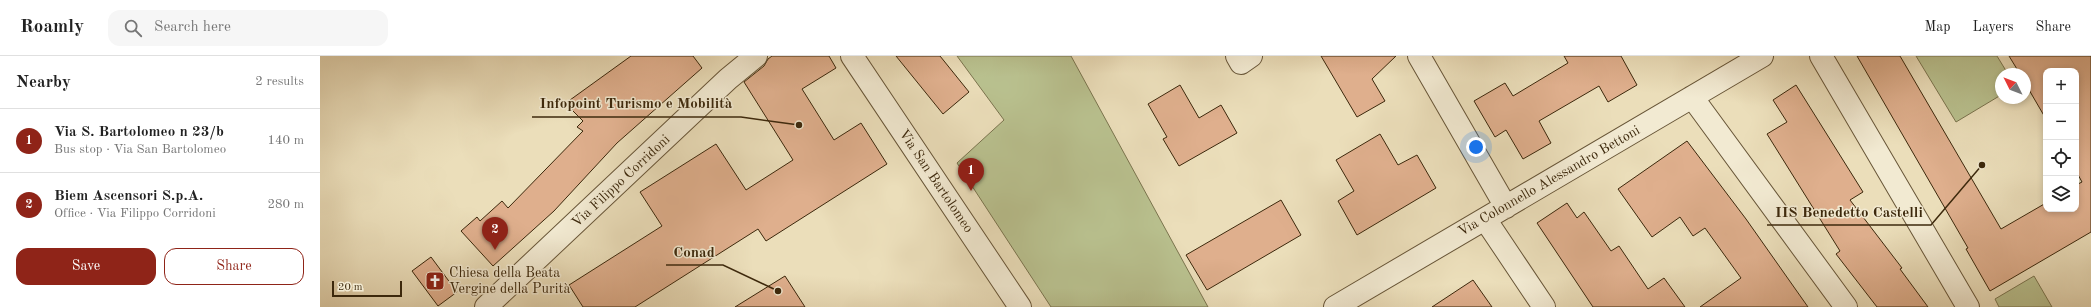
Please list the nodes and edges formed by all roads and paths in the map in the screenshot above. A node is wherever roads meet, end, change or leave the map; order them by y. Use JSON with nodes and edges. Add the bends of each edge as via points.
{"nodes":[{"id":1,"x":756,"y":56,"type":"edge"},
{"id":2,"x":852,"y":56,"type":"edge"},
{"id":3,"x":1237,"y":56,"type":"edge"},
{"id":4,"x":1251,"y":56,"type":"edge"},
{"id":5,"x":1419,"y":56,"type":"edge"},
{"id":6,"x":1762,"y":56,"type":"edge"},
{"id":7,"x":1822,"y":56,"type":"edge"},
{"id":8,"x":1692,"y":97,"type":"junction"},
{"id":9,"x":1506,"y":207,"type":"junction"},
{"id":10,"x":1485,"y":219,"type":"junction"},
{"id":11,"x":486,"y":307,"type":"edge"},
{"id":12,"x":1020,"y":307,"type":"edge"},
{"id":13,"x":1335,"y":307,"type":"edge"},
{"id":14,"x":1544,"y":307,"type":"edge"},
{"id":15,"x":1846,"y":307,"type":"edge"},
{"id":16,"x":1968,"y":307,"type":"edge"}],
"edges":[{"from":1,"to":11,"type":"street","name":"Via Filippo Corridoni"},
{"from":2,"to":12,"type":"street","name":"Via San Bartolomeo"},
{"from":3,"to":4,"type":"street","via":[[1241,62]]},
{"from":5,"to":9,"type":"street"},
{"from":6,"to":8,"type":"street","name":"Via Colonnello Alessandro Bettoni"},
{"from":7,"to":16,"type":"street"},
{"from":8,"to":9,"type":"street","name":"Via Colonnello Alessandro Bettoni"},
{"from":8,"to":15,"type":"street"},
{"from":9,"to":10,"type":"street","name":"Via Colonnello Alessandro Bettoni"},
{"from":10,"to":13,"type":"street","name":"Via Colonnello Alessandro Bettoni"},
{"from":10,"to":14,"type":"street"}]}
